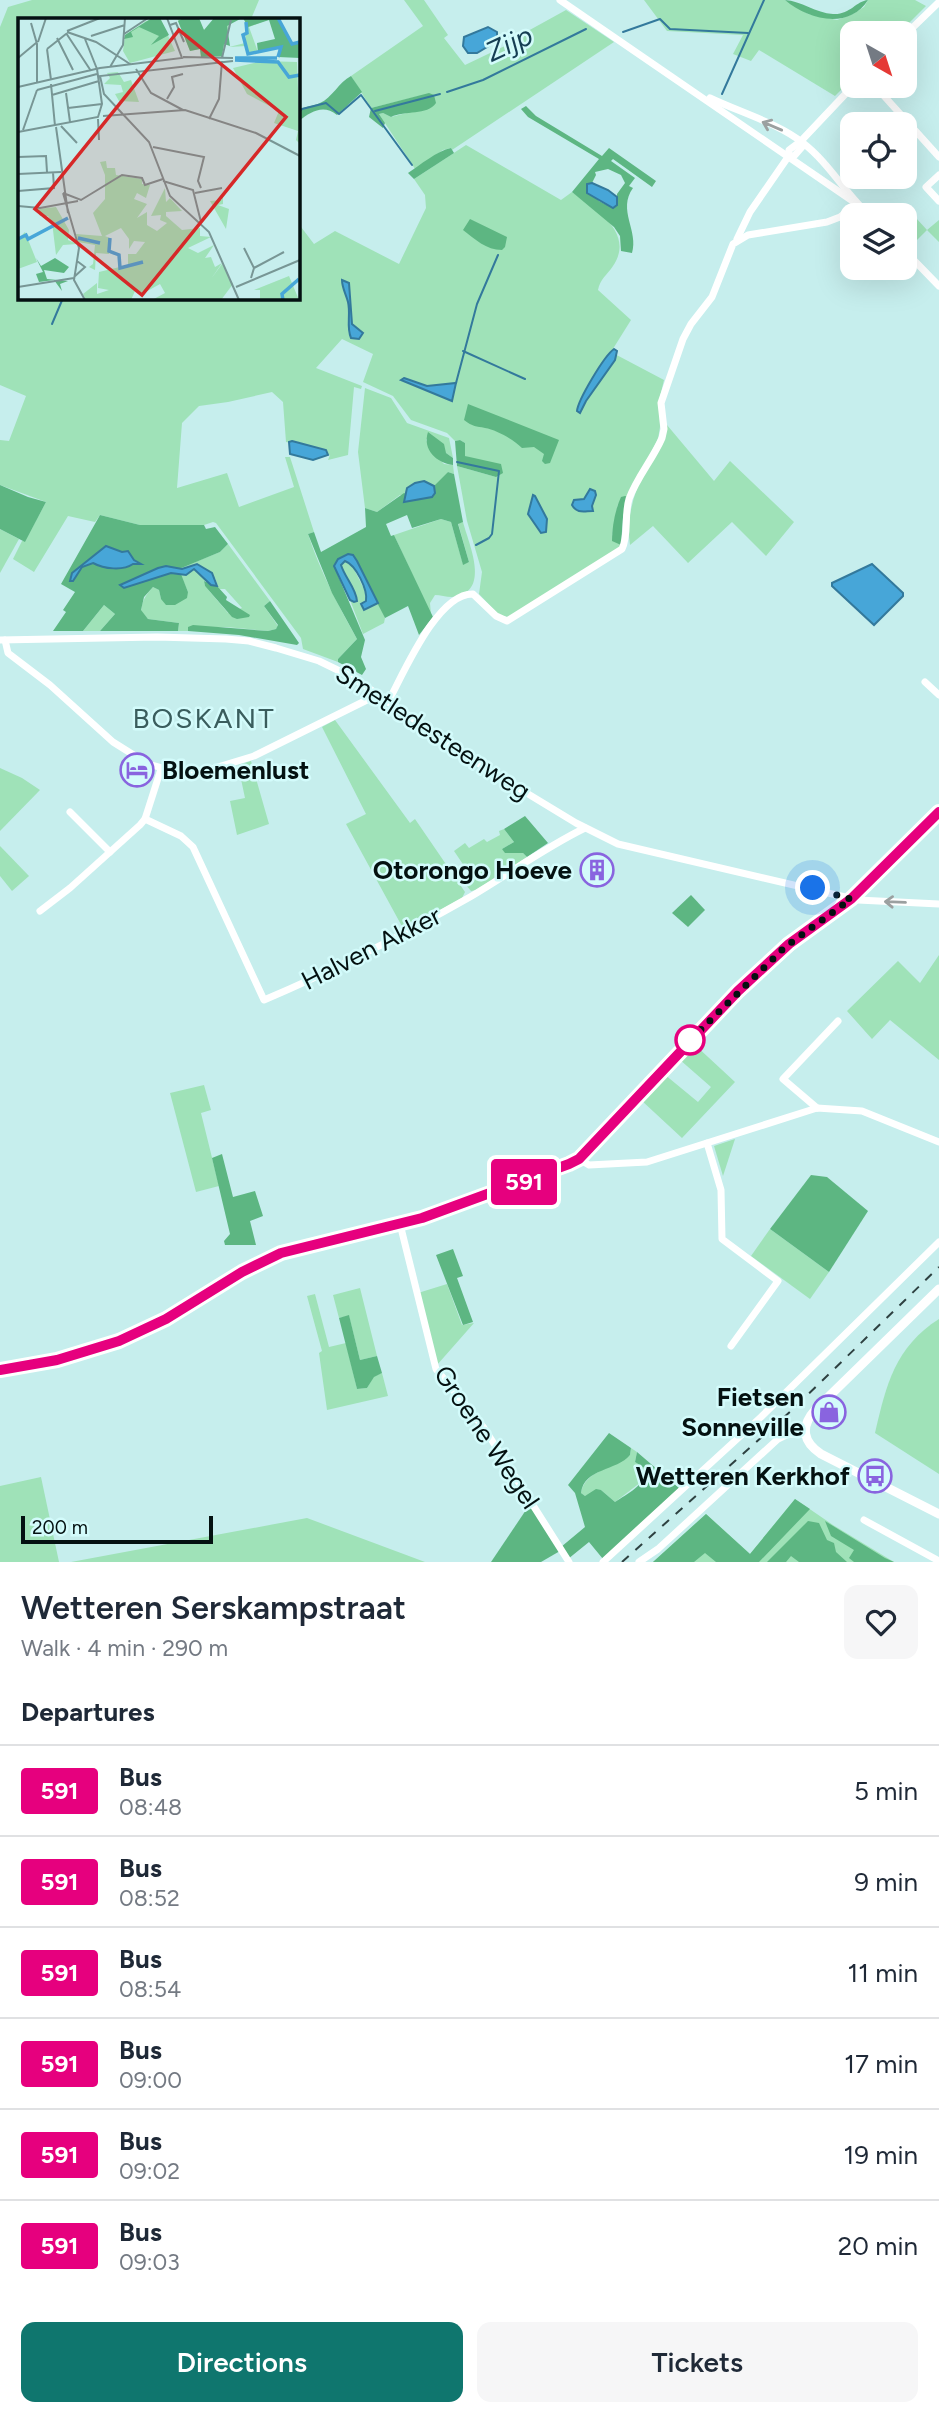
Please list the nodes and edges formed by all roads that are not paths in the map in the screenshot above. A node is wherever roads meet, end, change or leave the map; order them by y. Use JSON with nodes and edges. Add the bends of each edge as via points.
{"nodes":[{"id":1,"x":560,"y":0,"type":"edge"},
{"id":2,"x":939,"y":2,"type":"edge"},
{"id":3,"x":917,"y":23,"type":"edge"},
{"id":4,"x":688,"y":88,"type":"junction"},
{"id":5,"x":842,"y":98,"type":"edge"},
{"id":6,"x":886,"y":98,"type":"edge"},
{"id":7,"x":801,"y":141,"type":"junction"},
{"id":8,"x":788,"y":157,"type":"junction"},
{"id":9,"x":939,"y":157,"type":"edge"},
{"id":10,"x":939,"y":175,"type":"edge"},
{"id":11,"x":939,"y":201,"type":"edge"},
{"id":12,"x":856,"y":203,"type":"edge"},
{"id":13,"x":856,"y":203,"type":"edge"},
{"id":14,"x":840,"y":217,"type":"edge"},
{"id":15,"x":736,"y":240,"type":"junction"},
{"id":16,"x":917,"y":263,"type":"edge"},
{"id":17,"x":939,"y":286,"type":"edge"},
{"id":18,"x":2,"y":640,"type":"edge"},
{"id":19,"x":925,"y":682,"type":"dead end"},
{"id":20,"x":377,"y":695,"type":"junction"},
{"id":21,"x":939,"y":695,"type":"edge"},
{"id":22,"x":388,"y":702,"type":"junction"},
{"id":23,"x":161,"y":769,"type":"junction"},
{"id":24,"x":70,"y":812,"type":"dead end"},
{"id":25,"x":939,"y":812,"type":"edge"},
{"id":26,"x":145,"y":819,"type":"junction"},
{"id":27,"x":585,"y":828,"type":"junction"},
{"id":28,"x":110,"y":852,"type":"junction"},
{"id":29,"x":851,"y":899,"type":"junction"},
{"id":30,"x":939,"y":904,"type":"edge"},
{"id":31,"x":40,"y":911,"type":"dead end"},
{"id":32,"x":838,"y":1021,"type":"dead end"},
{"id":33,"x":817,"y":1108,"type":"junction"},
{"id":34,"x":939,"y":1142,"type":"edge"},
{"id":35,"x":707,"y":1143,"type":"junction"},
{"id":36,"x":579,"y":1159,"type":"junction"},
{"id":37,"x":400,"y":1224,"type":"junction"},
{"id":38,"x":939,"y":1242,"type":"edge"},
{"id":39,"x":939,"y":1289,"type":"edge"},
{"id":40,"x":731,"y":1346,"type":"dead end"},
{"id":41,"x":0,"y":1370,"type":"edge"},
{"id":42,"x":804,"y":1434,"type":"junction"},
{"id":43,"x":939,"y":1514,"type":"edge"},
{"id":44,"x":864,"y":1520,"type":"dead end"},
{"id":45,"x":939,"y":1560,"type":"edge"},
{"id":46,"x":569,"y":1562,"type":"edge"},
{"id":47,"x":603,"y":1562,"type":"edge"},
{"id":48,"x":639,"y":1562,"type":"edge"}],
"edges":[{"from":1,"to":4,"type":"street"},
{"from":2,"to":3,"type":"street"},
{"from":7,"to":4,"type":"street","one_way":true},
{"from":4,"to":8,"type":"street"},
{"from":5,"to":7,"type":"street"},
{"from":6,"to":9,"type":"street"},
{"from":7,"to":8,"type":"street","via":[[789,150]]},
{"from":7,"to":12,"type":"street"},
{"from":8,"to":13,"type":"street"},
{"from":8,"to":15,"type":"street"},
{"from":10,"to":11,"type":"street","via":[[926,187]]},
{"from":14,"to":15,"type":"street"},
{"from":15,"to":22,"type":"street","via":[[712,297],[691,324],[675,361],[662,403],[662,438],[631,496],[622,550],[507,621],[473,594],[459,598],[428,628]]},
{"from":16,"to":17,"type":"street"},
{"from":18,"to":20,"type":"street","name":"Smetledesteenweg","via":[[158,637],[250,641],[319,661]]},
{"from":18,"to":23,"type":"street","via":[[8,653],[97,729]]},
{"from":19,"to":21,"type":"street"},
{"from":20,"to":22,"type":"street","name":"Smetledesteenweg"},
{"from":20,"to":23,"type":"street","via":[[254,756],[194,773]]},
{"from":22,"to":27,"type":"street","name":"Smetledesteenweg"},
{"from":23,"to":26,"type":"street"},
{"from":24,"to":28,"type":"street"},
{"from":25,"to":29,"type":"street"},
{"from":26,"to":27,"type":"street","name":"Halven Akker","via":[[193,847],[264,1000],[389,942]]},
{"from":26,"to":28,"type":"street"},
{"from":27,"to":29,"type":"street","name":"Smetledesteenweg","via":[[640,850]]},
{"from":28,"to":31,"type":"street"},
{"from":30,"to":29,"type":"street","name":"Smetledesteenweg","one_way":true},
{"from":29,"to":36,"type":"street","via":[[789,944],[738,991]]},
{"from":32,"to":33,"type":"street","via":[[783,1079]]},
{"from":33,"to":34,"type":"street","via":[[862,1111]]},
{"from":33,"to":35,"type":"street"},
{"from":35,"to":36,"type":"street","via":[[647,1162],[589,1165]]},
{"from":35,"to":40,"type":"street","via":[[721,1190],[724,1243],[778,1281]]},
{"from":36,"to":37,"type":"street"},
{"from":37,"to":41,"type":"street","via":[[281,1253],[119,1341],[57,1360]]},
{"from":37,"to":46,"type":"street","name":"Groene Wegel","via":[[436,1369],[484,1428]]},
{"from":38,"to":47,"type":"street","via":[[770,1408]]},
{"from":39,"to":42,"type":"main road","via":[[815,1410]]},
{"from":42,"to":43,"type":"main road","via":[[810,1447],[821,1454]]},
{"from":42,"to":48,"type":"street","via":[[778,1439]]},
{"from":44,"to":45,"type":"street"}]}
